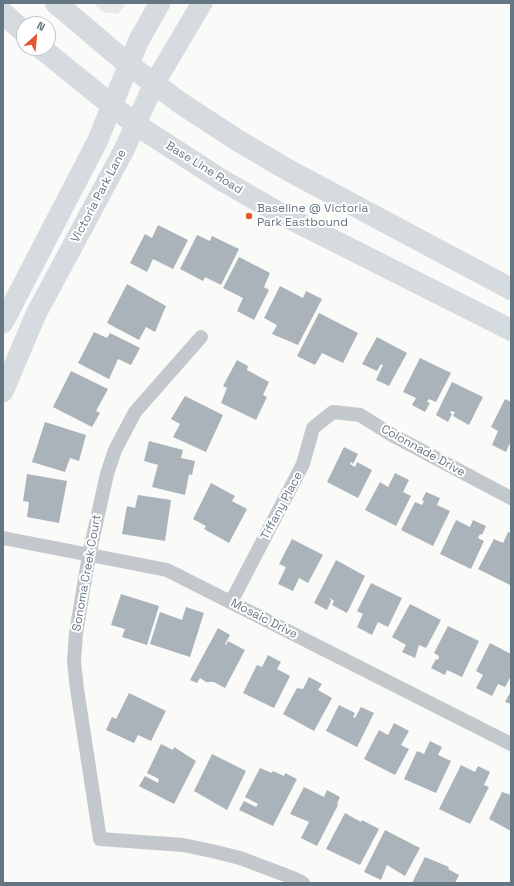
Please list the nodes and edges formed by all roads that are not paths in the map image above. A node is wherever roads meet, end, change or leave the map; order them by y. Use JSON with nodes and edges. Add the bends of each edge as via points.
{"nodes":[{"id":1,"x":56,"y":3,"type":"edge"},
{"id":2,"x":160,"y":3,"type":"edge"},
{"id":3,"x":202,"y":3,"type":"edge"},
{"id":4,"x":3,"y":13,"type":"edge"},
{"id":5,"x":16,"y":25,"type":"edge"},
{"id":6,"x":51,"y":56,"type":"edge"},
{"id":7,"x":129,"y":65,"type":"junction"},
{"id":8,"x":154,"y":84,"type":"junction"},
{"id":9,"x":112,"y":106,"type":"junction"},
{"id":10,"x":135,"y":124,"type":"junction"},
{"id":11,"x":511,"y":289,"type":"edge"},
{"id":12,"x":3,"y":323,"type":"edge"},
{"id":13,"x":511,"y":330,"type":"edge"},
{"id":14,"x":200,"y":337,"type":"dead end"},
{"id":15,"x":3,"y":392,"type":"edge"},
{"id":16,"x":333,"y":412,"type":"joint"},
{"id":17,"x":511,"y":498,"type":"edge"},
{"id":18,"x":3,"y":538,"type":"edge"},
{"id":19,"x":89,"y":555,"type":"junction"},
{"id":20,"x":231,"y":602,"type":"junction"},
{"id":21,"x":511,"y":744,"type":"edge"},
{"id":22,"x":303,"y":883,"type":"edge"}],
"edges":[{"from":1,"to":7,"type":"main road"},
{"from":2,"to":7,"type":"main road","via":[[139,40]]},
{"from":3,"to":8,"type":"main road","name":"Victoria Park Lane"},
{"from":4,"to":5,"type":"main road"},
{"from":6,"to":9,"type":"main road","name":"Base Line Road"},
{"from":7,"to":8,"type":"main road"},
{"from":7,"to":9,"type":"main road"},
{"from":8,"to":10,"type":"main road","name":"Victoria Park Lane"},
{"from":8,"to":11,"type":"main road","via":[[237,140],[288,170]]},
{"from":9,"to":10,"type":"main road","name":"Base Line Road"},
{"from":9,"to":12,"type":"main road","via":[[97,142]]},
{"from":10,"to":13,"type":"main road","name":"Base Line Road","via":[[278,213]]},
{"from":10,"to":15,"type":"main road","name":"Victoria Park Lane","via":[[124,150],[36,314]]},
{"from":14,"to":19,"type":"street","name":"Sonoma Creek Court","via":[[135,412],[115,450]]},
{"from":16,"to":17,"type":"street","name":"Colonnade Drive","via":[[360,415],[392,435]]},
{"from":16,"to":20,"type":"street","name":"Tiffany Place","via":[[313,428],[303,464]]},
{"from":18,"to":19,"type":"street","name":"Mosaic Drive"},
{"from":19,"to":20,"type":"street","name":"Mosaic Drive","via":[[167,570]]},
{"from":19,"to":22,"type":"street","name":"Sonoma Creek Court","via":[[76,633],[74,662],[100,839],[183,845],[212,851],[240,858]]},
{"from":20,"to":21,"type":"street","name":"Mosaic Drive"}]}
